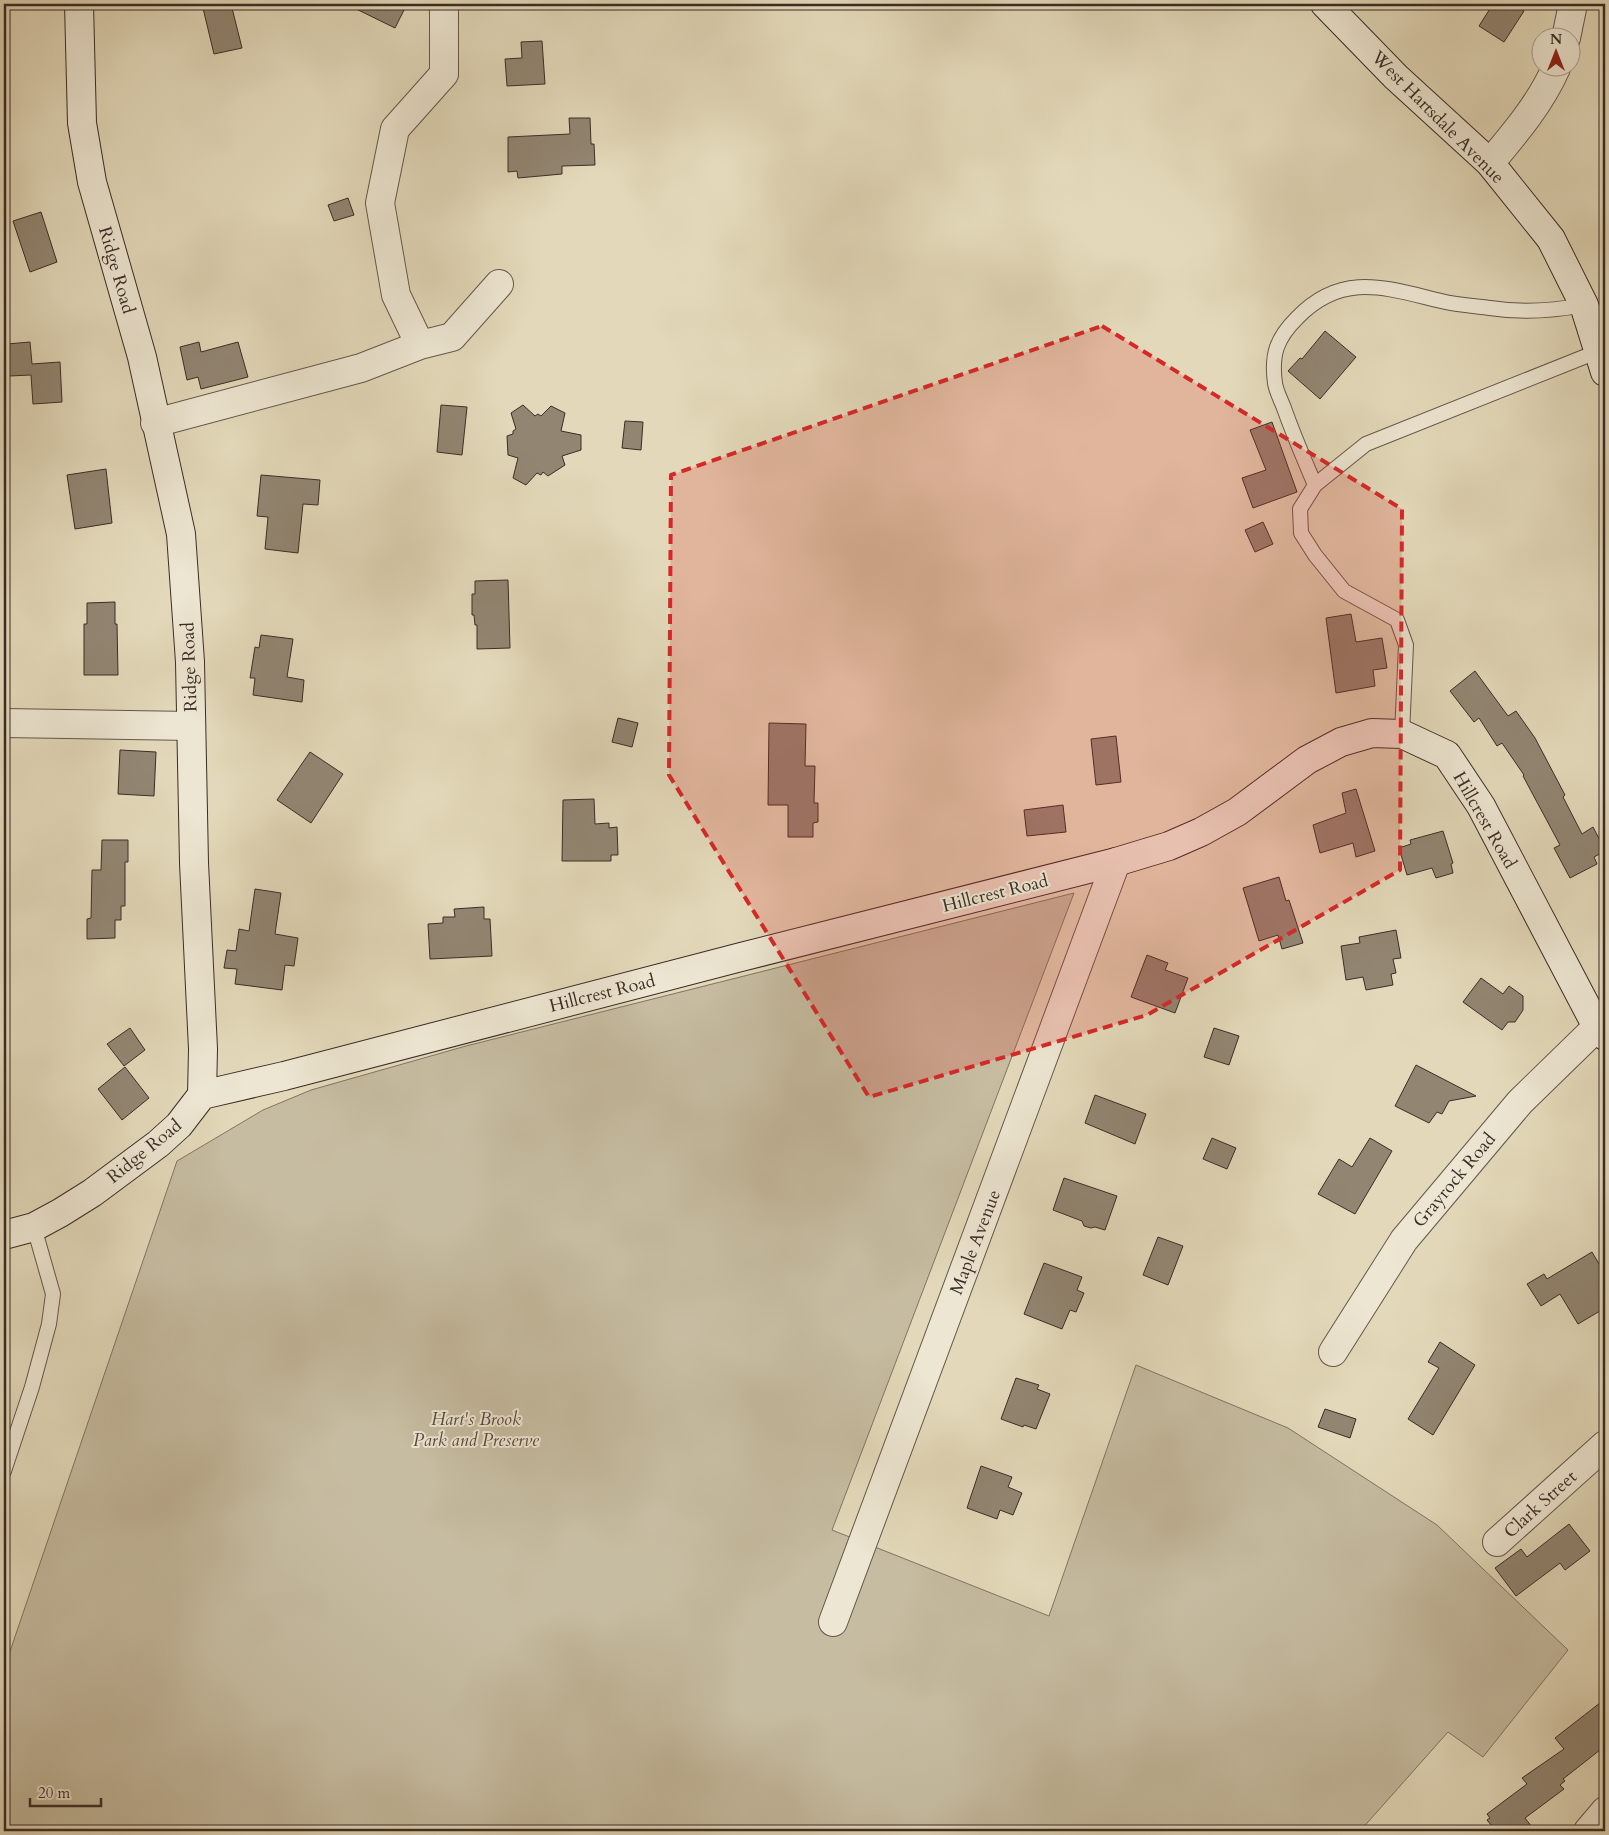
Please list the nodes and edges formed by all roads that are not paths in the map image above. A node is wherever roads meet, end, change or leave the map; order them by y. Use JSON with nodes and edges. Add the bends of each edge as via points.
{"nodes":[{"id":1,"x":79,"y":4,"type":"edge"},
{"id":2,"x":444,"y":4,"type":"edge"},
{"id":3,"x":1325,"y":4,"type":"edge"},
{"id":4,"x":1573,"y":4,"type":"edge"},
{"id":5,"x":1568,"y":28,"type":"edge"},
{"id":6,"x":1552,"y":78,"type":"edge"},
{"id":7,"x":1490,"y":163,"type":"junction"},
{"id":8,"x":499,"y":284,"type":"dead end"},
{"id":9,"x":1584,"y":305,"type":"junction"},
{"id":10,"x":420,"y":345,"type":"junction"},
{"id":11,"x":1602,"y":362,"type":"edge"},
{"id":12,"x":155,"y":423,"type":"junction"},
{"id":13,"x":1315,"y":485,"type":"junction"},
{"id":14,"x":4,"y":723,"type":"edge"},
{"id":15,"x":191,"y":726,"type":"junction"},
{"id":16,"x":1402,"y":734,"type":"junction"},
{"id":17,"x":1116,"y":862,"type":"junction"},
{"id":18,"x":1601,"y":1032,"type":"edge"},
{"id":19,"x":202,"y":1095,"type":"junction"},
{"id":20,"x":34,"y":1226,"type":"junction"},
{"id":21,"x":4,"y":1235,"type":"edge"},
{"id":22,"x":1333,"y":1352,"type":"dead end"},
{"id":23,"x":1605,"y":1445,"type":"edge"},
{"id":24,"x":4,"y":1471,"type":"edge"},
{"id":25,"x":1498,"y":1542,"type":"dead end"},
{"id":26,"x":832,"y":1622,"type":"dead end"},
{"id":27,"x":1605,"y":1811,"type":"edge"},
{"id":28,"x":1588,"y":1831,"type":"edge"}],
"edges":[{"from":1,"to":12,"type":"street","name":"Ridge Road","via":[[82,123],[92,182],[142,357]]},
{"from":2,"to":10,"type":"street","via":[[444,74],[395,129],[380,203],[396,295]]},
{"from":3,"to":7,"type":"street","name":"West Hartsdale Avenue","via":[[1396,76]]},
{"from":4,"to":5,"type":"street"},
{"from":6,"to":7,"type":"street","via":[[1525,121]]},
{"from":7,"to":9,"type":"street","name":"West Hartsdale Avenue","via":[[1551,239]]},
{"from":8,"to":10,"type":"street","via":[[452,338]]},
{"from":9,"to":11,"type":"street","name":"West Hartsdale Avenue"},
{"from":9,"to":13,"type":"lane","via":[[1553,311],[1500,310],[1375,286],[1326,295],[1305,309],[1285,330],[1274,356],[1275,384]]},
{"from":10,"to":12,"type":"street","via":[[361,368]]},
{"from":11,"to":13,"type":"lane","via":[[1366,444]]},
{"from":12,"to":15,"type":"street","name":"Ridge Road","via":[[181,534]]},
{"from":13,"to":16,"type":"lane","via":[[1300,509],[1301,533],[1344,591],[1397,620],[1406,645]]},
{"from":14,"to":15,"type":"street"},
{"from":15,"to":19,"type":"street","name":"Ridge Road"},
{"from":16,"to":17,"type":"street","name":"Hillcrest Road","via":[[1372,733],[1341,742],[1307,760],[1237,812],[1201,832],[1169,846]]},
{"from":16,"to":18,"type":"street","name":"Hillcrest Road","via":[[1447,755],[1481,806]]},
{"from":17,"to":19,"type":"street","name":"Hillcrest Road"},
{"from":17,"to":26,"type":"street","name":"Maple Avenue"},
{"from":18,"to":22,"type":"street","name":"Grayrock Road","via":[[1520,1102],[1404,1240]]},
{"from":19,"to":20,"type":"street","name":"Ridge Road","via":[[179,1126],[158,1144],[92,1193]]},
{"from":20,"to":21,"type":"street","name":"Ridge Road"},
{"from":20,"to":24,"type":"lane","via":[[53,1294],[49,1324],[32,1387]]},
{"from":23,"to":25,"type":"street","name":"Clark Street"},
{"from":27,"to":28,"type":"street"}]}
